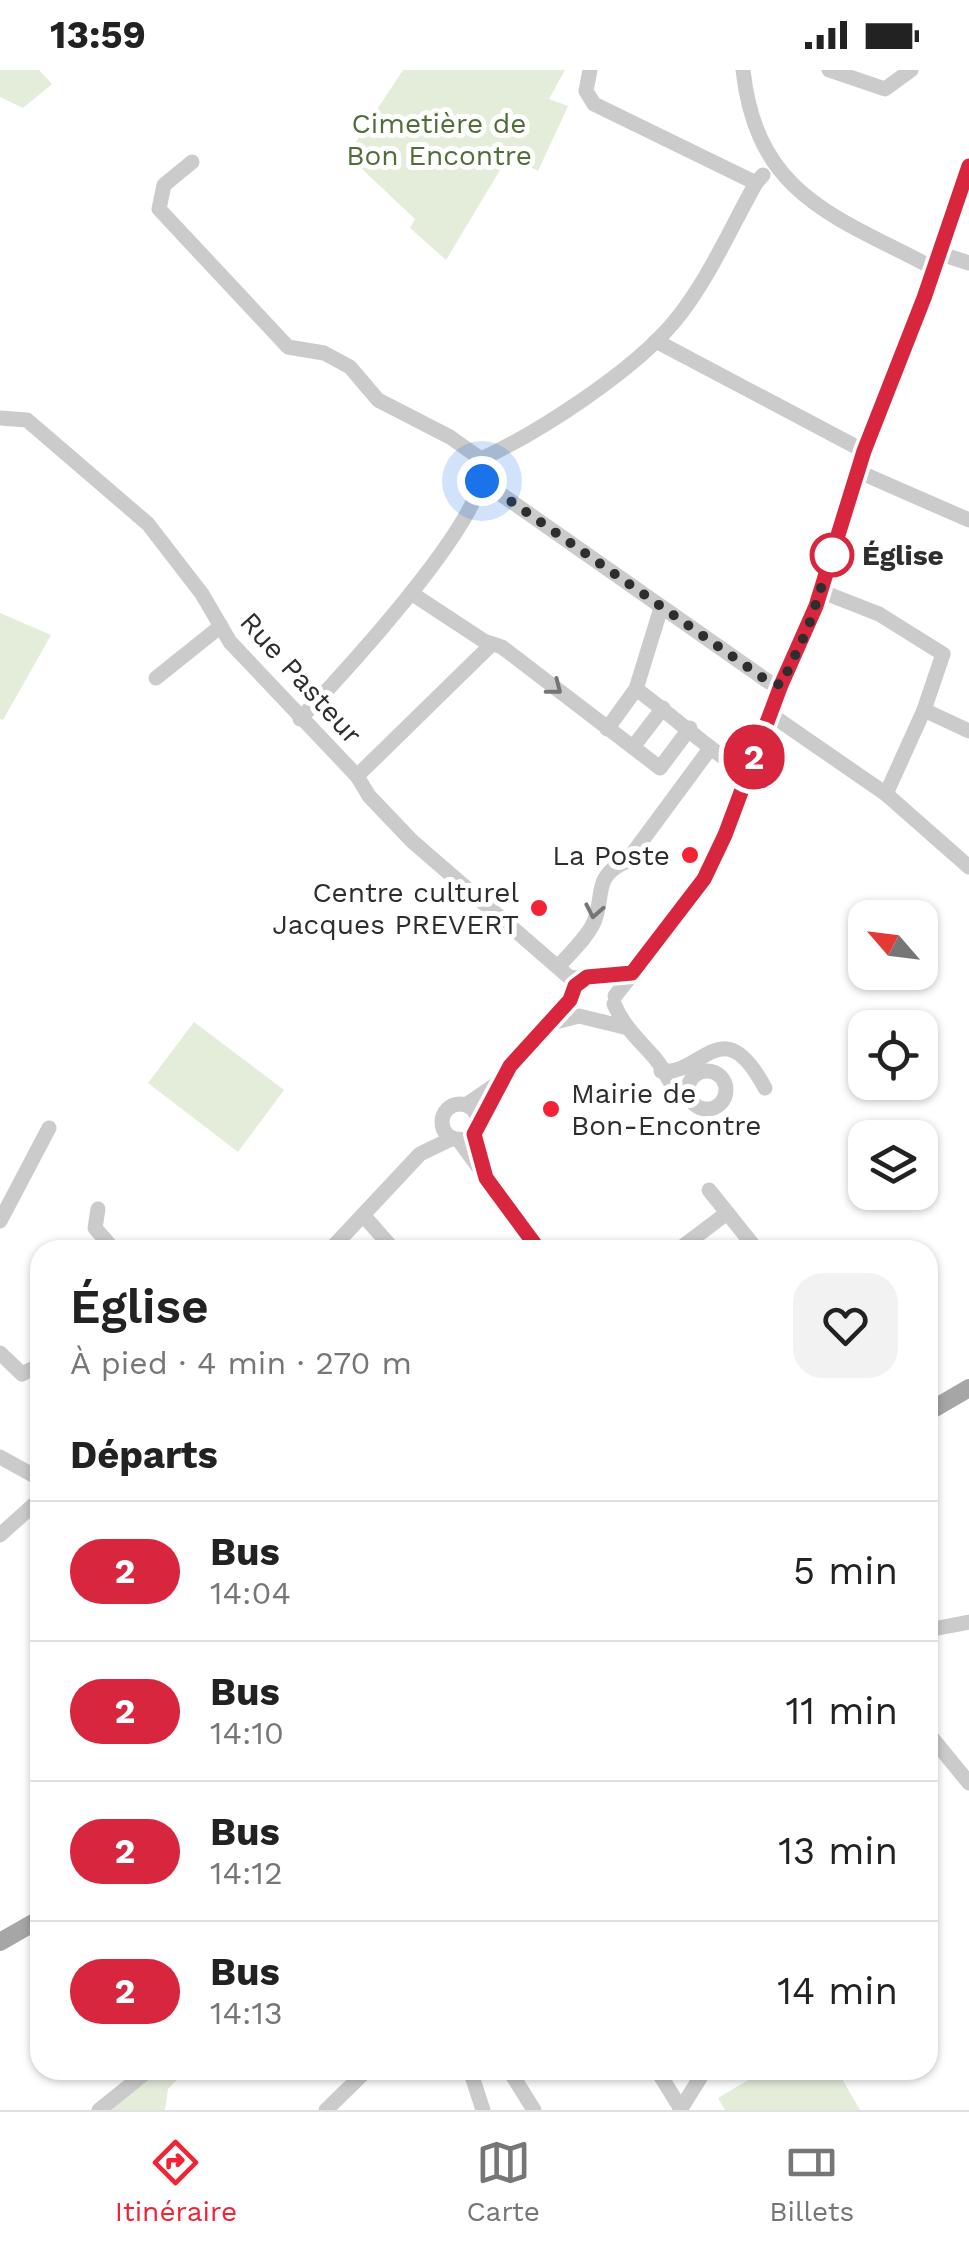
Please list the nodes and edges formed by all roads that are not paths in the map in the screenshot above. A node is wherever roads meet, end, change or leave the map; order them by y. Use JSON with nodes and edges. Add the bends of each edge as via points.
{"nodes":[{"id":1,"x":590,"y":70,"type":"edge"},
{"id":2,"x":745,"y":70,"type":"edge"},
{"id":3,"x":830,"y":70,"type":"edge"},
{"id":4,"x":911,"y":70,"type":"edge"},
{"id":5,"x":192,"y":162,"type":"dead end"},
{"id":6,"x":776,"y":165,"type":"junction"},
{"id":7,"x":969,"y":166,"type":"edge"},
{"id":8,"x":756,"y":183,"type":"junction"},
{"id":9,"x":938,"y":261,"type":"junction"},
{"id":10,"x":969,"y":264,"type":"edge"},
{"id":11,"x":656,"y":341,"type":"junction"},
{"id":12,"x":0,"y":418,"type":"edge"},
{"id":13,"x":864,"y":451,"type":"junction"},
{"id":14,"x":482,"y":459,"type":"junction"},
{"id":15,"x":858,"y":472,"type":"junction"},
{"id":16,"x":482,"y":481,"type":"junction"},
{"id":17,"x":969,"y":520,"type":"edge"},
{"id":18,"x":822,"y":586,"type":"junction"},
{"id":19,"x":411,"y":594,"type":"junction"},
{"id":20,"x":661,"y":608,"type":"junction"},
{"id":21,"x":221,"y":626,"type":"junction"},
{"id":22,"x":497,"y":645,"type":"junction"},
{"id":23,"x":156,"y":678,"type":"dead end"},
{"id":24,"x":781,"y":685,"type":"junction"},
{"id":25,"x":636,"y":689,"type":"junction"},
{"id":26,"x":663,"y":708,"type":"junction"},
{"id":27,"x":924,"y":710,"type":"junction"},
{"id":28,"x":770,"y":714,"type":"junction"},
{"id":29,"x":300,"y":720,"type":"junction"},
{"id":30,"x":690,"y":728,"type":"junction"},
{"id":31,"x":607,"y":729,"type":"junction"},
{"id":32,"x":969,"y":731,"type":"edge"},
{"id":33,"x":633,"y":748,"type":"junction"},
{"id":34,"x":710,"y":750,"type":"junction"},
{"id":35,"x":749,"y":774,"type":"junction"},
{"id":36,"x":357,"y":776,"type":"junction"},
{"id":37,"x":886,"y":794,"type":"junction"},
{"id":38,"x":969,"y":867,"type":"edge"},
{"id":39,"x":632,"y":973,"type":"junction"},
{"id":40,"x":602,"y":978,"type":"junction"},
{"id":41,"x":570,"y":983,"type":"junction"},
{"id":42,"x":614,"y":1000,"type":"junction"},
{"id":43,"x":580,"y":1016,"type":"junction"},
{"id":44,"x":598,"y":1020,"type":"junction"},
{"id":45,"x":550,"y":1024,"type":"junction"},
{"id":46,"x":624,"y":1027,"type":"junction"},
{"id":47,"x":666,"y":1067,"type":"junction"},
{"id":48,"x":699,"y":1074,"type":"junction"},
{"id":49,"x":504,"y":1079,"type":"junction"},
{"id":50,"x":765,"y":1088,"type":"dead end"},
{"id":51,"x":691,"y":1100,"type":"junction"},
{"id":52,"x":466,"y":1105,"type":"junction"},
{"id":53,"x":443,"y":1120,"type":"junction"},
{"id":54,"x":49,"y":1128,"type":"dead end"},
{"id":55,"x":465,"y":1135,"type":"junction"},
{"id":56,"x":388,"y":1186,"type":"junction"},
{"id":57,"x":709,"y":1190,"type":"dead end"},
{"id":58,"x":98,"y":1209,"type":"dead end"},
{"id":59,"x":727,"y":1213,"type":"junction"},
{"id":60,"x":363,"y":1215,"type":"junction"},
{"id":61,"x":0,"y":1221,"type":"edge"},
{"id":62,"x":105,"y":1240,"type":"edge"},
{"id":63,"x":339,"y":1240,"type":"edge"},
{"id":64,"x":385,"y":1240,"type":"edge"},
{"id":65,"x":532,"y":1240,"type":"edge"},
{"id":66,"x":691,"y":1240,"type":"edge"},
{"id":67,"x":748,"y":1240,"type":"edge"},
{"id":68,"x":0,"y":1353,"type":"edge"},
{"id":69,"x":30,"y":1370,"type":"edge"},
{"id":70,"x":969,"y":1388,"type":"edge"},
{"id":71,"x":938,"y":1406,"type":"edge"},
{"id":72,"x":0,"y":1457,"type":"edge"},
{"id":73,"x":30,"y":1473,"type":"edge"},
{"id":74,"x":30,"y":1508,"type":"edge"},
{"id":75,"x":0,"y":1534,"type":"edge"},
{"id":76,"x":969,"y":1622,"type":"edge"},
{"id":77,"x":938,"y":1628,"type":"edge"},
{"id":78,"x":938,"y":1742,"type":"edge"},
{"id":79,"x":962,"y":1764,"type":"edge"},
{"id":80,"x":969,"y":1782,"type":"edge"},
{"id":81,"x":30,"y":1925,"type":"edge"},
{"id":82,"x":0,"y":1942,"type":"edge"},
{"id":83,"x":136,"y":2080,"type":"edge"},
{"id":84,"x":357,"y":2080,"type":"edge"},
{"id":85,"x":473,"y":2080,"type":"edge"},
{"id":86,"x":515,"y":2080,"type":"edge"},
{"id":87,"x":664,"y":2080,"type":"edge"},
{"id":88,"x":698,"y":2080,"type":"edge"},
{"id":89,"x":681,"y":2109,"type":"edge"},
{"id":90,"x":98,"y":2110,"type":"edge"},
{"id":91,"x":326,"y":2110,"type":"edge"},
{"id":92,"x":483,"y":2110,"type":"edge"},
{"id":93,"x":534,"y":2110,"type":"edge"}],
"edges":[{"from":1,"to":8,"type":"street","via":[[586,92],[594,104]]},
{"from":2,"to":6,"type":"street"},
{"from":3,"to":4,"type":"street","via":[[885,89]]},
{"from":5,"to":14,"type":"street","via":[[164,184],[159,209],[288,346],[350,367],[378,400]]},
{"from":6,"to":8,"type":"street"},
{"from":6,"to":9,"type":"street","via":[[827,214]]},
{"from":7,"to":9,"type":"street"},
{"from":8,"to":11,"type":"street","via":[[693,296]]},
{"from":9,"to":10,"type":"street"},
{"from":9,"to":13,"type":"street"},
{"from":11,"to":13,"type":"street"},
{"from":11,"to":14,"type":"street","via":[[515,445]]},
{"from":12,"to":21,"type":"street","name":"Rue Pasteur","via":[[26,420],[148,524]]},
{"from":13,"to":15,"type":"street"},
{"from":14,"to":16,"type":"street"},
{"from":15,"to":17,"type":"street"},
{"from":15,"to":18,"type":"street"},
{"from":16,"to":19,"type":"street"},
{"from":16,"to":20,"type":"street"},
{"from":18,"to":24,"type":"street"},
{"from":18,"to":27,"type":"street","via":[[940,649],[943,660]]},
{"from":19,"to":22,"type":"street"},
{"from":19,"to":29,"type":"street"},
{"from":20,"to":24,"type":"street"},
{"from":20,"to":25,"type":"street"},
{"from":21,"to":23,"type":"street"},
{"from":21,"to":29,"type":"street","name":"Rue Pasteur"},
{"from":22,"to":31,"type":"street","one_way":true},
{"from":22,"to":36,"type":"street"},
{"from":24,"to":28,"type":"street"},
{"from":25,"to":26,"type":"street"},
{"from":25,"to":31,"type":"street"},
{"from":26,"to":30,"type":"street"},
{"from":26,"to":33,"type":"street"},
{"from":27,"to":32,"type":"street"},
{"from":27,"to":37,"type":"street"},
{"from":28,"to":35,"type":"street"},
{"from":28,"to":37,"type":"street"},
{"from":29,"to":36,"type":"street","name":"Rue Pasteur"},
{"from":30,"to":33,"type":"street","via":[[660,768]]},
{"from":30,"to":34,"type":"street"},
{"from":31,"to":33,"type":"street"},
{"from":34,"to":35,"type":"street"},
{"from":34,"to":41,"type":"street","one_way":true,"via":[[598,888],[593,924]]},
{"from":35,"to":39,"type":"street","via":[[704,879]]},
{"from":36,"to":41,"type":"street","name":"Rue Pasteur","via":[[412,841]]},
{"from":37,"to":38,"type":"street"},
{"from":39,"to":40,"type":"street"},
{"from":39,"to":42,"type":"street"},
{"from":40,"to":41,"type":"street"},
{"from":40,"to":42,"type":"street"},
{"from":41,"to":43,"type":"street","name":"Rue Pasteur"},
{"from":41,"to":45,"type":"street"},
{"from":42,"to":44,"type":"street"},
{"from":42,"to":46,"type":"street"},
{"from":43,"to":44,"type":"street"},
{"from":43,"to":45,"type":"street"},
{"from":44,"to":46,"type":"street"},
{"from":45,"to":49,"type":"street"},
{"from":46,"to":47,"type":"street"},
{"from":47,"to":48,"type":"street"},
{"from":47,"to":50,"type":"street","via":[[730,1050]]},
{"from":47,"to":51,"type":"street","via":[[666,1081]]},
{"from":48,"to":51,"type":"street","via":[[688,1088]]},
{"from":48,"to":51,"type":"street","via":[[716,1073],[726,1093],[711,1109]]},
{"from":49,"to":52,"type":"street"},
{"from":49,"to":55,"type":"street"},
{"from":52,"to":53,"type":"street","via":[[452,1106]]},
{"from":52,"to":55,"type":"street","via":[[477,1115]]},
{"from":53,"to":55,"type":"street","via":[[445,1130]]},
{"from":53,"to":56,"type":"street"},
{"from":54,"to":61,"type":"street"},
{"from":55,"to":56,"type":"street","via":[[427,1149]]},
{"from":55,"to":65,"type":"street","via":[[486,1178]]},
{"from":56,"to":60,"type":"street"},
{"from":57,"to":59,"type":"street"},
{"from":58,"to":62,"type":"street","via":[[95,1228]]},
{"from":59,"to":66,"type":"street"},
{"from":59,"to":67,"type":"street"},
{"from":60,"to":63,"type":"street"},
{"from":60,"to":64,"type":"street"},
{"from":68,"to":69,"type":"street","via":[[22,1374]]},
{"from":70,"to":71,"type":"main road"},
{"from":72,"to":73,"type":"street"},
{"from":74,"to":75,"type":"street"},
{"from":76,"to":77,"type":"street"},
{"from":78,"to":79,"type":"street"},
{"from":79,"to":80,"type":"street"},
{"from":81,"to":82,"type":"main road"},
{"from":83,"to":90,"type":"street"},
{"from":84,"to":91,"type":"street"},
{"from":85,"to":92,"type":"street"},
{"from":86,"to":93,"type":"street"},
{"from":87,"to":89,"type":"street"},
{"from":88,"to":89,"type":"street"}]}
